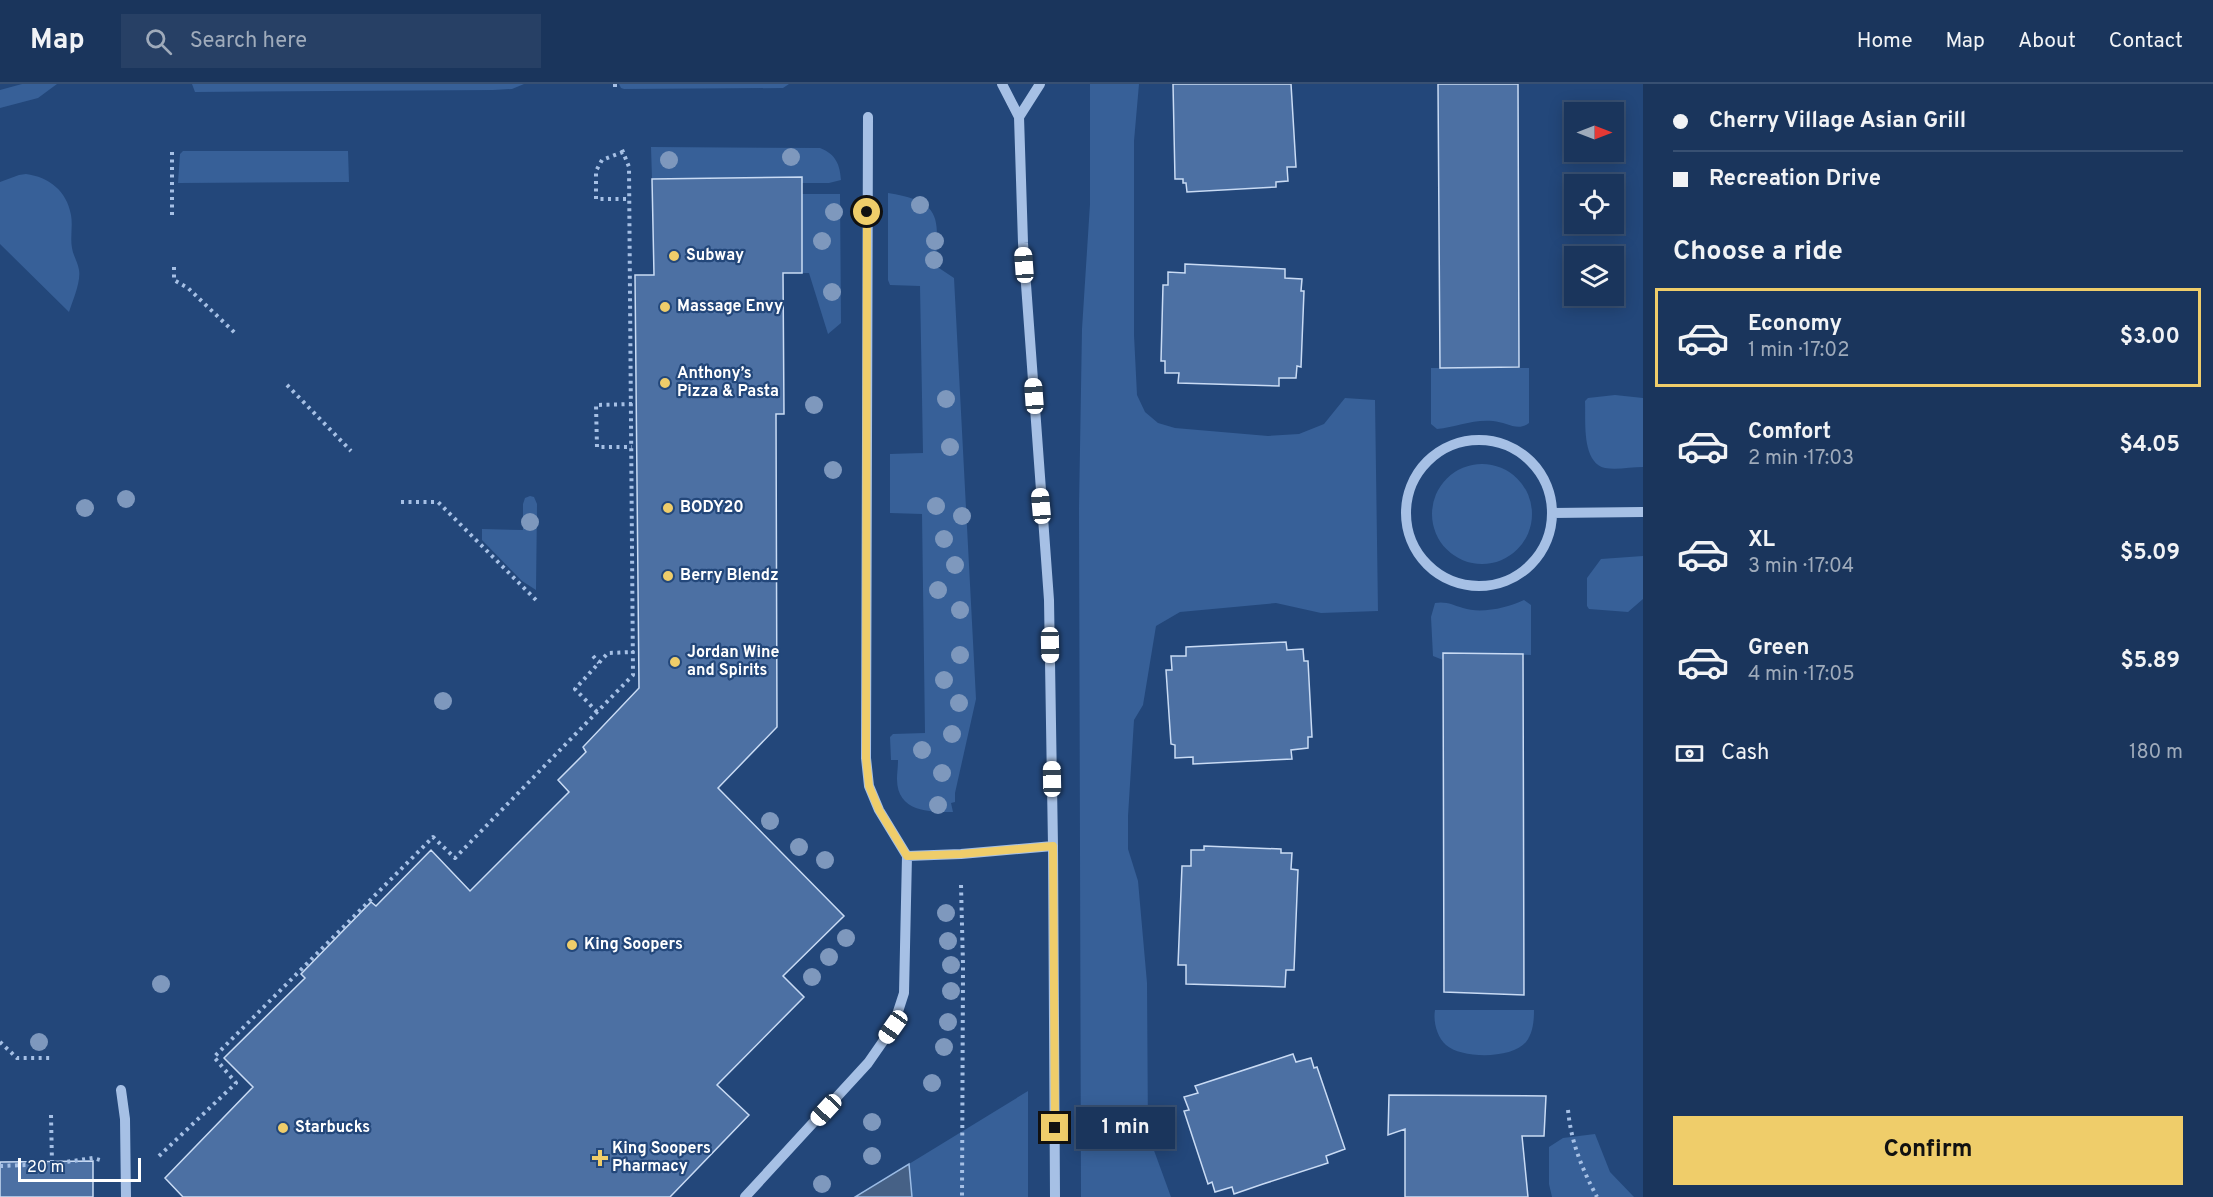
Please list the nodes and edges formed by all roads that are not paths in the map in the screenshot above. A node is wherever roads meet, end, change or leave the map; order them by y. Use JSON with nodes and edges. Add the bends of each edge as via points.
{"nodes":[{"id":1,"x":1002,"y":84,"type":"edge"},
{"id":2,"x":1040,"y":84,"type":"edge"},
{"id":3,"x":868,"y":117,"type":"dead end"},
{"id":4,"x":1019,"y":117,"type":"junction"},
{"id":5,"x":1643,"y":512,"type":"edge"},
{"id":6,"x":1552,"y":513,"type":"junction"},
{"id":7,"x":1053,"y":846,"type":"junction"},
{"id":8,"x":907,"y":856,"type":"junction"},
{"id":9,"x":121,"y":1090,"type":"dead end"},
{"id":10,"x":126,"y":1197,"type":"edge"},
{"id":11,"x":745,"y":1197,"type":"edge"},
{"id":12,"x":1055,"y":1197,"type":"edge"}],
"edges":[{"from":1,"to":4,"type":"street"},
{"from":2,"to":4,"type":"street"},
{"from":3,"to":8,"type":"street","via":[[866,758],[869,786],[879,810]]},
{"from":4,"to":7,"type":"street","via":[[1023,243],[1049,600]]},
{"from":5,"to":6,"type":"street"},
{"from":6,"to":6,"type":"street","via":[[1549,490],[1538,470],[1522,454],[1502,443],[1479,440],[1457,443],[1436,453],[1409,490],[1406,513],[1409,536],[1420,556],[1436,572],[1456,583],[1479,587],[1501,583],[1522,573],[1549,536]]},
{"from":7,"to":8,"type":"street"},
{"from":7,"to":12,"type":"street"},
{"from":8,"to":11,"type":"street","via":[[904,993],[893,1027],[868,1063]]},
{"from":9,"to":10,"type":"street"}]}
